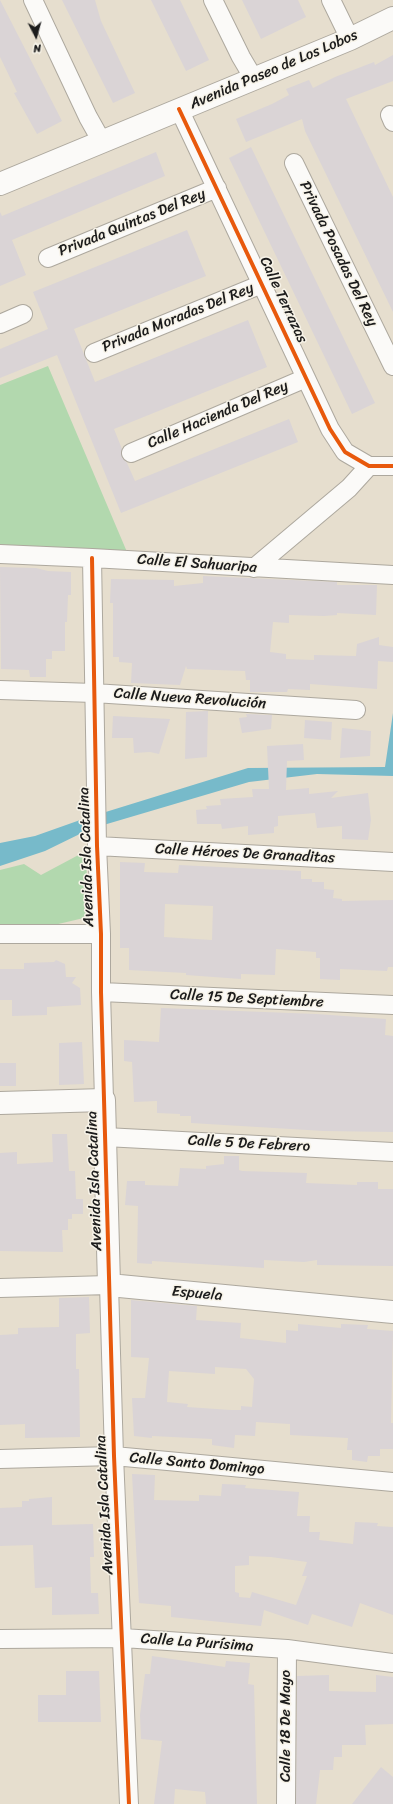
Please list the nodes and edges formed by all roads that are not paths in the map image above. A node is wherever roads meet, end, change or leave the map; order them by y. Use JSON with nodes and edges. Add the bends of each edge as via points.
{"nodes":[{"id":1,"x":33,"y":0,"type":"edge"},
{"id":2,"x":213,"y":0,"type":"edge"},
{"id":3,"x":331,"y":0,"type":"edge"},
{"id":4,"x":393,"y":18,"type":"edge"},
{"id":5,"x":350,"y":39,"type":"junction"},
{"id":6,"x":254,"y":79,"type":"junction"},
{"id":7,"x":179,"y":109,"type":"junction"},
{"id":8,"x":102,"y":142,"type":"junction"},
{"id":9,"x":294,"y":163,"type":"dead end"},
{"id":10,"x":0,"y":184,"type":"edge"},
{"id":11,"x":217,"y":188,"type":"junction"},
{"id":12,"x":48,"y":258,"type":"dead end"},
{"id":13,"x":262,"y":284,"type":"junction"},
{"id":14,"x":23,"y":314,"type":"dead end"},
{"id":15,"x":0,"y":324,"type":"edge"},
{"id":16,"x":94,"y":353,"type":"dead end"},
{"id":17,"x":393,"y":366,"type":"edge"},
{"id":18,"x":306,"y":378,"type":"junction"},
{"id":19,"x":130,"y":453,"type":"dead end"},
{"id":20,"x":369,"y":466,"type":"junction"},
{"id":21,"x":393,"y":466,"type":"edge"},
{"id":22,"x":0,"y":554,"type":"edge"},
{"id":23,"x":92,"y":558,"type":"junction"},
{"id":24,"x":254,"y":568,"type":"junction"},
{"id":25,"x":393,"y":575,"type":"edge"},
{"id":26,"x":0,"y":690,"type":"edge"},
{"id":27,"x":94,"y":693,"type":"junction"},
{"id":28,"x":356,"y":710,"type":"dead end"},
{"id":29,"x":97,"y":842,"type":"junction"},
{"id":30,"x":393,"y":862,"type":"edge"},
{"id":31,"x":0,"y":934,"type":"edge"},
{"id":32,"x":101,"y":934,"type":"junction"},
{"id":33,"x":101,"y":992,"type":"junction"},
{"id":34,"x":393,"y":1005,"type":"edge"},
{"id":35,"x":104,"y":1100,"type":"junction"},
{"id":36,"x":0,"y":1103,"type":"edge"},
{"id":37,"x":105,"y":1137,"type":"junction"},
{"id":38,"x":393,"y":1152,"type":"edge"},
{"id":39,"x":109,"y":1286,"type":"junction"},
{"id":40,"x":0,"y":1288,"type":"edge"},
{"id":41,"x":393,"y":1312,"type":"edge"},
{"id":42,"x":114,"y":1456,"type":"junction"},
{"id":43,"x":0,"y":1459,"type":"edge"},
{"id":44,"x":393,"y":1482,"type":"edge"},
{"id":45,"x":123,"y":1638,"type":"junction"},
{"id":46,"x":0,"y":1639,"type":"edge"},
{"id":47,"x":286,"y":1649,"type":"junction"},
{"id":48,"x":393,"y":1663,"type":"edge"},
{"id":49,"x":129,"y":1804,"type":"edge"},
{"id":50,"x":286,"y":1804,"type":"edge"}],
"edges":[{"from":1,"to":8,"type":"street"},
{"from":2,"to":6,"type":"street"},
{"from":3,"to":5,"type":"street"},
{"from":4,"to":5,"type":"street","name":"Avenida Paseo de Los Lobos"},
{"from":5,"to":6,"type":"street","name":"Avenida Paseo de Los Lobos"},
{"from":6,"to":7,"type":"street","name":"Avenida Paseo de Los Lobos"},
{"from":7,"to":8,"type":"street","name":"Avenida Paseo de Los Lobos"},
{"from":7,"to":11,"type":"street","name":"Calle Terrazas"},
{"from":8,"to":10,"type":"street","name":"Avenida Paseo de Los Lobos"},
{"from":9,"to":17,"type":"street","name":"Privada Posadas Del Rey"},
{"from":11,"to":12,"type":"street","name":"Privada Quintas Del Rey"},
{"from":11,"to":13,"type":"street","name":"Calle Terrazas"},
{"from":13,"to":16,"type":"street","name":"Privada Moradas Del Rey"},
{"from":13,"to":18,"type":"street","name":"Calle Terrazas"},
{"from":14,"to":15,"type":"street"},
{"from":18,"to":19,"type":"street","name":"Calle Hacienda Del Rey"},
{"from":18,"to":20,"type":"street","name":"Calle Terrazas","via":[[330,429],[345,452]]},
{"from":20,"to":21,"type":"street"},
{"from":20,"to":24,"type":"street","via":[[349,488]]},
{"from":22,"to":23,"type":"street","name":"Calle El Sahuaripa"},
{"from":23,"to":24,"type":"street","name":"Calle El Sahuaripa"},
{"from":23,"to":27,"type":"street","name":"Avenida Isla Catalina"},
{"from":24,"to":25,"type":"street","name":"Calle El Sahuaripa"},
{"from":26,"to":27,"type":"street","name":"Calle Nueva Revolución"},
{"from":27,"to":28,"type":"street","name":"Calle Nueva Revolución"},
{"from":27,"to":29,"type":"street","name":"Avenida Isla Catalina"},
{"from":29,"to":30,"type":"street","name":"Calle Héroes De Granaditas"},
{"from":29,"to":32,"type":"street","name":"Avenida Isla Catalina"},
{"from":31,"to":32,"type":"street"},
{"from":32,"to":33,"type":"street","name":"Avenida Isla Catalina"},
{"from":33,"to":34,"type":"street","name":"Calle 15 De Septiembre"},
{"from":33,"to":35,"type":"street","name":"Avenida Isla Catalina"},
{"from":35,"to":36,"type":"street"},
{"from":35,"to":37,"type":"street","name":"Avenida Isla Catalina"},
{"from":37,"to":38,"type":"street","name":"Calle 5 De Febrero"},
{"from":37,"to":39,"type":"street","name":"Avenida Isla Catalina"},
{"from":39,"to":40,"type":"street","name":"Espuela"},
{"from":39,"to":41,"type":"street","name":"Espuela"},
{"from":39,"to":42,"type":"street","name":"Avenida Isla Catalina"},
{"from":42,"to":43,"type":"street","name":"Calle Santo Domingo"},
{"from":42,"to":44,"type":"street","name":"Calle Santo Domingo"},
{"from":42,"to":45,"type":"street","name":"Avenida Isla Catalina"},
{"from":45,"to":46,"type":"street","name":"Calle La Purísima"},
{"from":45,"to":47,"type":"street","name":"Calle La Purísima"},
{"from":45,"to":49,"type":"street","name":"Avenida Isla Catalina"},
{"from":47,"to":48,"type":"street","name":"Calle La Purísima"},
{"from":47,"to":50,"type":"street","name":"Calle 18 De Mayo"}]}
